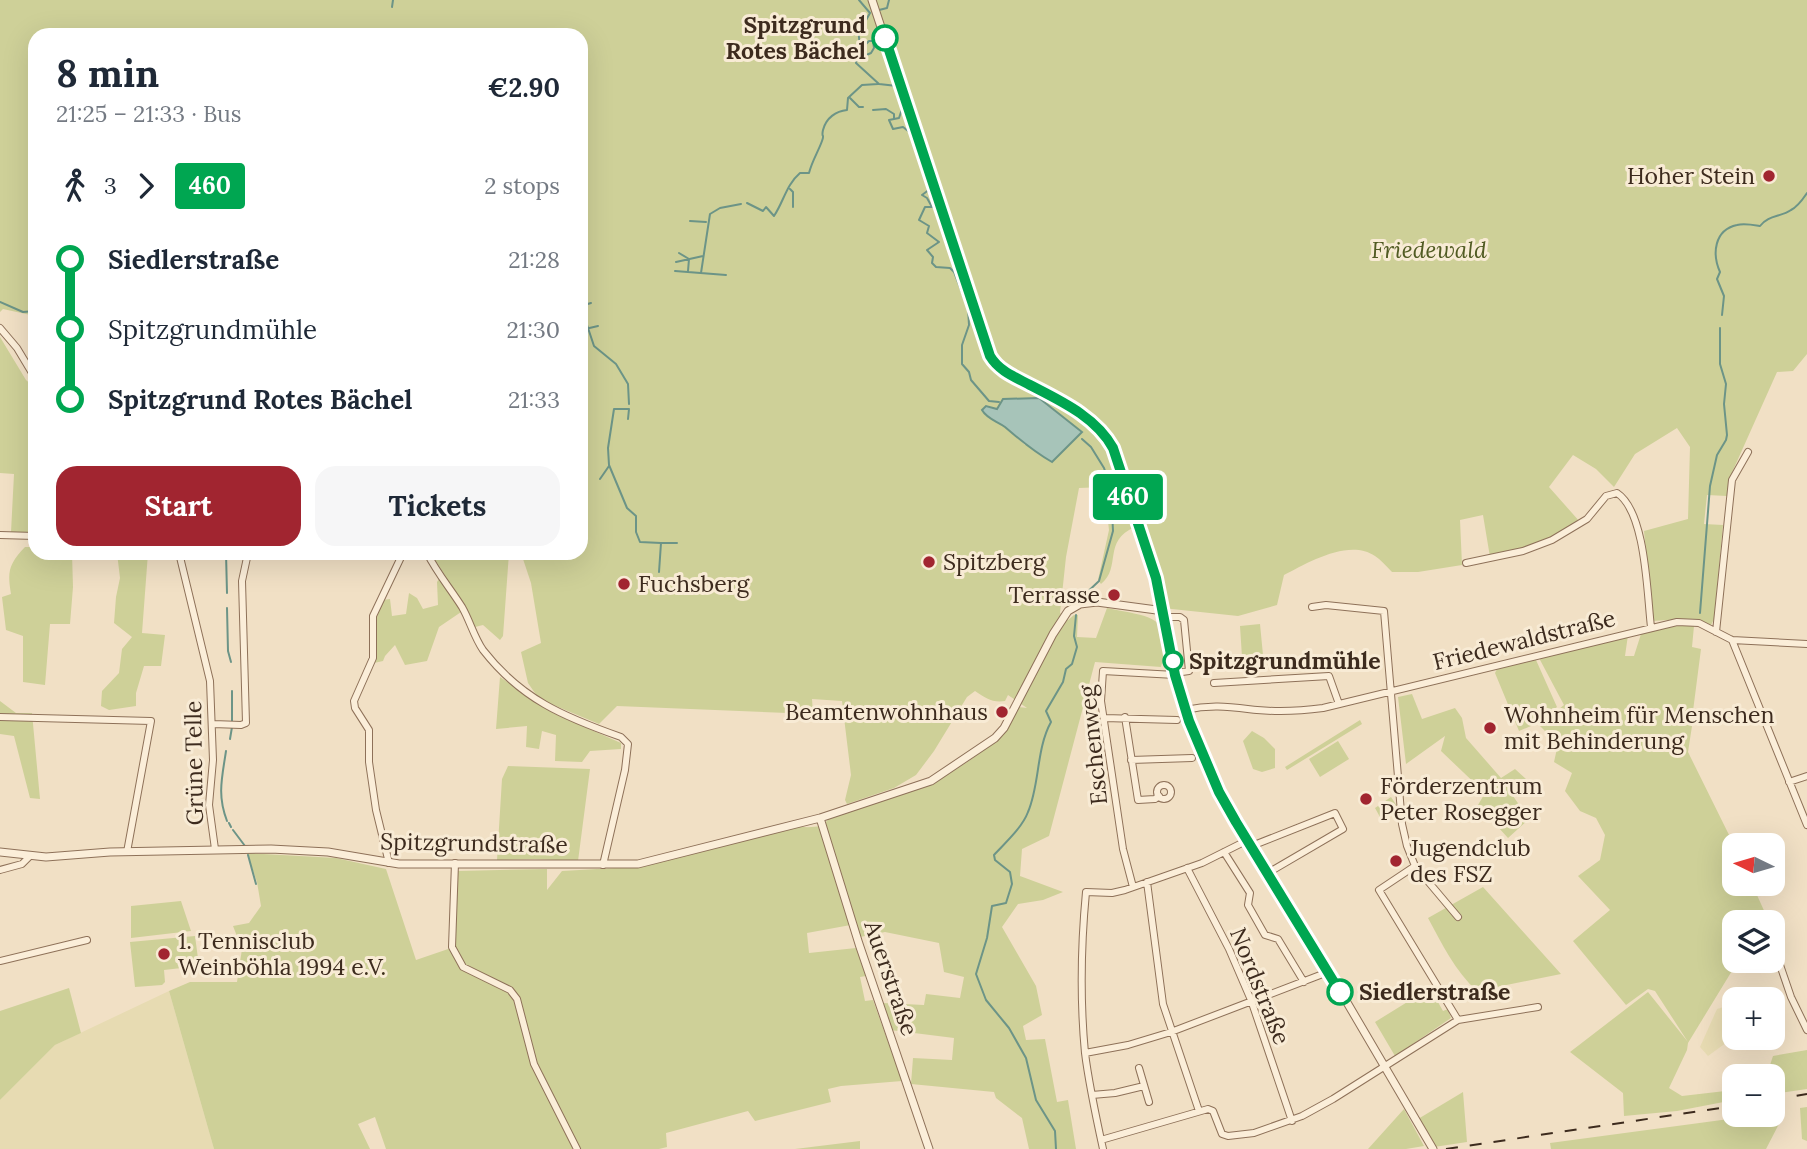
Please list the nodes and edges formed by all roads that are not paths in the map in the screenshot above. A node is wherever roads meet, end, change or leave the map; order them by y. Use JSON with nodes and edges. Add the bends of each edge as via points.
{"nodes":[{"id":1,"x":872,"y":0,"type":"edge"},
{"id":2,"x":0,"y":327,"type":"edge"},
{"id":3,"x":28,"y":366,"type":"edge"},
{"id":4,"x":1748,"y":452,"type":"dead end"},
{"id":5,"x":0,"y":535,"type":"edge"},
{"id":6,"x":28,"y":536,"type":"edge"},
{"id":7,"x":181,"y":560,"type":"edge"},
{"id":8,"x":246,"y":560,"type":"edge"},
{"id":9,"x":401,"y":560,"type":"edge"},
{"id":10,"x":431,"y":560,"type":"edge"},
{"id":11,"x":1466,"y":563,"type":"dead end"},
{"id":12,"x":1312,"y":607,"type":"dead end"},
{"id":13,"x":1164,"y":614,"type":"junction"},
{"id":14,"x":1651,"y":627,"type":"junction"},
{"id":15,"x":1716,"y":632,"type":"junction"},
{"id":16,"x":1732,"y":640,"type":"junction"},
{"id":17,"x":1807,"y":644,"type":"edge"},
{"id":18,"x":1175,"y":674,"type":"junction"},
{"id":19,"x":1214,"y":683,"type":"dead end"},
{"id":20,"x":1392,"y":692,"type":"junction"},
{"id":21,"x":1339,"y":704,"type":"junction"},
{"id":22,"x":1185,"y":710,"type":"junction"},
{"id":23,"x":0,"y":717,"type":"edge"},
{"id":24,"x":1125,"y":717,"type":"junction"},
{"id":25,"x":1104,"y":718,"type":"junction"},
{"id":26,"x":1177,"y":720,"type":"dead end"},
{"id":27,"x":213,"y":724,"type":"junction"},
{"id":28,"x":1192,"y":758,"type":"dead end"},
{"id":29,"x":1131,"y":760,"type":"junction"},
{"id":30,"x":1807,"y":776,"type":"edge"},
{"id":31,"x":1789,"y":782,"type":"junction"},
{"id":32,"x":1159,"y":796,"type":"dead end"},
{"id":33,"x":820,"y":818,"type":"junction"},
{"id":34,"x":1807,"y":825,"type":"edge"},
{"id":35,"x":1248,"y":844,"type":"junction"},
{"id":36,"x":215,"y":849,"type":"junction"},
{"id":37,"x":0,"y":852,"type":"edge"},
{"id":38,"x":127,"y":852,"type":"junction"},
{"id":39,"x":1224,"y":852,"type":"junction"},
{"id":40,"x":30,"y":856,"type":"junction"},
{"id":41,"x":389,"y":863,"type":"junction"},
{"id":42,"x":455,"y":863,"type":"junction"},
{"id":43,"x":603,"y":865,"type":"junction"},
{"id":44,"x":1415,"y":866,"type":"junction"},
{"id":45,"x":1187,"y":868,"type":"junction"},
{"id":46,"x":0,"y":870,"type":"edge"},
{"id":47,"x":1266,"y":874,"type":"junction"},
{"id":48,"x":1147,"y":882,"type":"junction"},
{"id":49,"x":1133,"y":887,"type":"junction"},
{"id":50,"x":1458,"y":916,"type":"dead end"},
{"id":51,"x":87,"y":940,"type":"dead end"},
{"id":52,"x":0,"y":961,"type":"edge"},
{"id":53,"x":1328,"y":972,"type":"junction"},
{"id":54,"x":1783,"y":973,"type":"edge"},
{"id":55,"x":1304,"y":982,"type":"junction"},
{"id":56,"x":1251,"y":1000,"type":"junction"},
{"id":57,"x":1538,"y":1007,"type":"dead end"},
{"id":58,"x":1458,"y":1020,"type":"junction"},
{"id":59,"x":1807,"y":1030,"type":"edge"},
{"id":60,"x":1171,"y":1032,"type":"junction"},
{"id":61,"x":1085,"y":1053,"type":"junction"},
{"id":62,"x":1385,"y":1066,"type":"junction"},
{"id":63,"x":1139,"y":1068,"type":"dead end"},
{"id":64,"x":1144,"y":1086,"type":"junction"},
{"id":65,"x":1092,"y":1095,"type":"junction"},
{"id":66,"x":1149,"y":1102,"type":"dead end"},
{"id":67,"x":1199,"y":1111,"type":"junction"},
{"id":68,"x":1292,"y":1121,"type":"junction"},
{"id":69,"x":1101,"y":1140,"type":"junction"},
{"id":70,"x":577,"y":1149,"type":"edge"},
{"id":71,"x":929,"y":1149,"type":"edge"},
{"id":72,"x":1102,"y":1149,"type":"edge"},
{"id":73,"x":1433,"y":1149,"type":"edge"}],
"edges":[{"from":1,"to":13,"type":"street","via":[[990,356],[1006,372],[1085,416],[1106,435],[1149,556]]},
{"from":2,"to":3,"type":"street"},
{"from":4,"to":15,"type":"street","via":[[1732,480]]},
{"from":5,"to":6,"type":"street"},
{"from":7,"to":27,"type":"street","name":"Grüne Telle","via":[[210,681]]},
{"from":8,"to":27,"type":"street","via":[[242,581],[246,723]]},
{"from":9,"to":41,"type":"street","via":[[373,616],[373,658],[354,701],[369,730],[376,810]]},
{"from":10,"to":43,"type":"street","via":[[482,648],[510,681],[540,704],[628,744]]},
{"from":11,"to":14,"type":"street","via":[[1523,551],[1567,533],[1587,519],[1606,496],[1617,493],[1638,526]]},
{"from":12,"to":20,"type":"street","via":[[1384,611]]},
{"from":13,"to":18,"type":"street"},
{"from":13,"to":18,"type":"street","via":[[1184,620],[1189,671]]},
{"from":13,"to":33,"type":"street","name":"Spitzgrundstraße","via":[[1108,602],[1074,607],[1060,621],[1017,706],[995,738],[931,781]]},
{"from":14,"to":15,"type":"street","name":"Friedewaldstraße","via":[[1699,623]]},
{"from":14,"to":20,"type":"street","name":"Friedewaldstraße"},
{"from":15,"to":16,"type":"street"},
{"from":16,"to":17,"type":"street"},
{"from":16,"to":31,"type":"street"},
{"from":18,"to":22,"type":"street"},
{"from":18,"to":25,"type":"street","name":"Eschenweg","via":[[1103,671]]},
{"from":19,"to":21,"type":"street","via":[[1329,676]]},
{"from":20,"to":21,"type":"street","name":"Friedewaldstraße"},
{"from":20,"to":44,"type":"street","via":[[1402,824]]},
{"from":21,"to":22,"type":"street","name":"Friedewaldstraße","via":[[1298,711],[1214,705]]},
{"from":22,"to":35,"type":"street","via":[[1219,792]]},
{"from":23,"to":38,"type":"street","via":[[151,721]]},
{"from":24,"to":25,"type":"street"},
{"from":24,"to":26,"type":"street"},
{"from":24,"to":29,"type":"street"},
{"from":25,"to":49,"type":"street","name":"Eschenweg"},
{"from":27,"to":36,"type":"street","name":"Grüne Telle","via":[[209,805]]},
{"from":28,"to":29,"type":"street"},
{"from":29,"to":32,"type":"street","via":[[1138,800]]},
{"from":30,"to":31,"type":"street"},
{"from":31,"to":34,"type":"street"},
{"from":33,"to":43,"type":"street","name":"Spitzgrundstraße","via":[[650,862]]},
{"from":33,"to":71,"type":"street","name":"Auerstraße"},
{"from":35,"to":39,"type":"street"},
{"from":35,"to":47,"type":"street"},
{"from":35,"to":47,"type":"street","via":[[1335,813],[1343,829]]},
{"from":36,"to":38,"type":"street","name":"Spitzgrundstraße"},
{"from":36,"to":41,"type":"street","name":"Spitzgrundstraße","via":[[317,852]]},
{"from":37,"to":40,"type":"street"},
{"from":38,"to":40,"type":"street","name":"Spitzgrundstraße"},
{"from":39,"to":45,"type":"street"},
{"from":39,"to":55,"type":"street","via":[[1250,893],[1248,905],[1265,934],[1278,939]]},
{"from":40,"to":46,"type":"street","name":"Spitzgrundstraße","via":[[22,864]]},
{"from":41,"to":42,"type":"street","name":"Spitzgrundstraße"},
{"from":42,"to":43,"type":"street","name":"Spitzgrundstraße"},
{"from":42,"to":70,"type":"street","via":[[452,947],[463,967],[510,990],[517,999],[534,1064]]},
{"from":44,"to":50,"type":"street"},
{"from":44,"to":58,"type":"street","via":[[1379,890]]},
{"from":45,"to":48,"type":"street"},
{"from":45,"to":56,"type":"street","name":"Nordstraße"},
{"from":47,"to":53,"type":"street"},
{"from":48,"to":49,"type":"street"},
{"from":48,"to":60,"type":"street","via":[[1157,971]]},
{"from":49,"to":61,"type":"street","via":[[1112,893],[1086,892],[1082,970]]},
{"from":51,"to":52,"type":"street"},
{"from":53,"to":55,"type":"street"},
{"from":53,"to":62,"type":"street"},
{"from":54,"to":59,"type":"street"},
{"from":55,"to":56,"type":"street"},
{"from":56,"to":60,"type":"street"},
{"from":56,"to":68,"type":"street","name":"Nordstraße"},
{"from":57,"to":58,"type":"street"},
{"from":58,"to":62,"type":"street"},
{"from":60,"to":61,"type":"street"},
{"from":60,"to":67,"type":"street"},
{"from":61,"to":65,"type":"street"},
{"from":62,"to":68,"type":"street"},
{"from":62,"to":73,"type":"street"},
{"from":63,"to":64,"type":"street"},
{"from":64,"to":65,"type":"street"},
{"from":64,"to":66,"type":"street"},
{"from":65,"to":69,"type":"street"},
{"from":67,"to":68,"type":"street","via":[[1213,1111],[1222,1134],[1228,1136]]},
{"from":67,"to":69,"type":"street"},
{"from":69,"to":72,"type":"street"}]}
